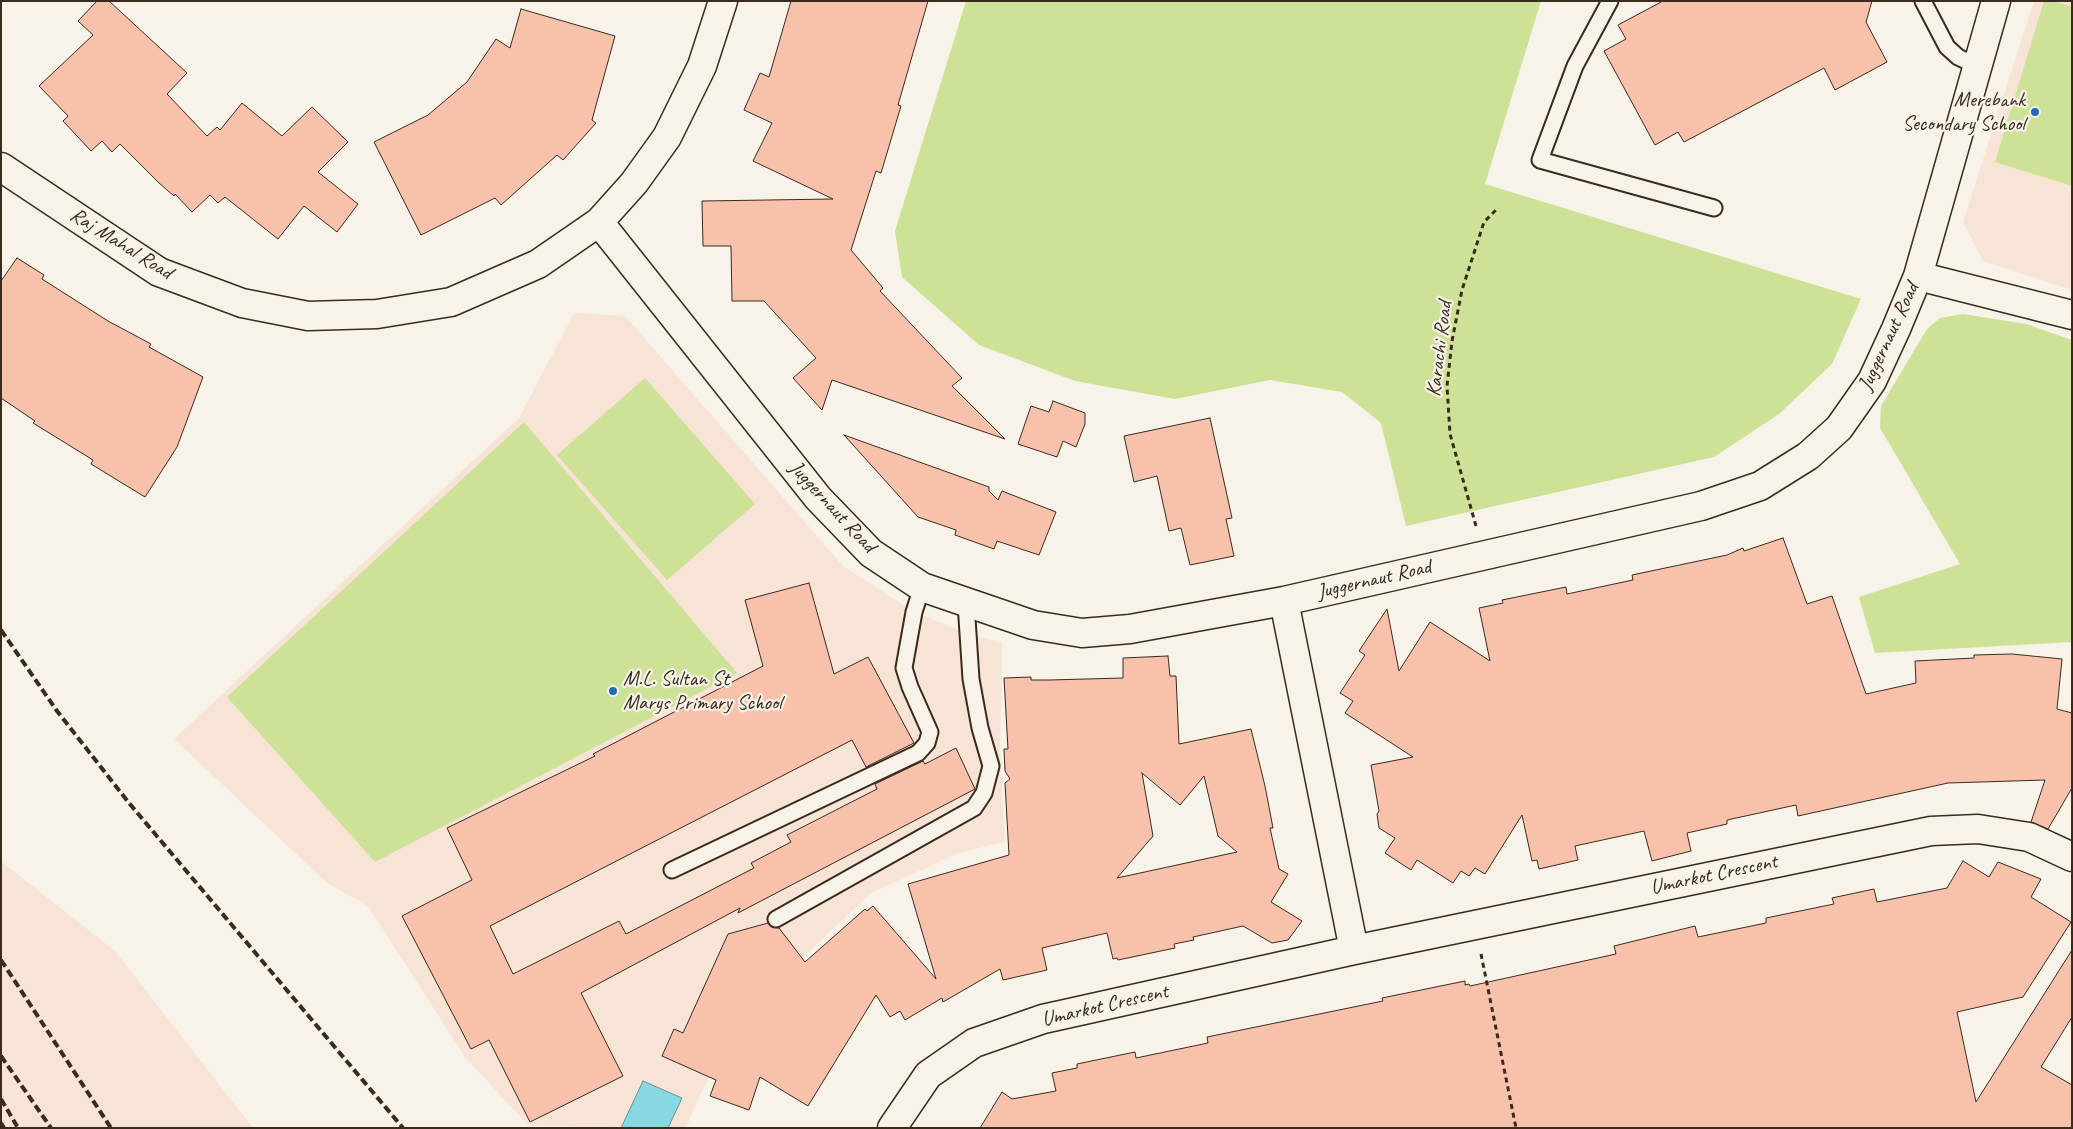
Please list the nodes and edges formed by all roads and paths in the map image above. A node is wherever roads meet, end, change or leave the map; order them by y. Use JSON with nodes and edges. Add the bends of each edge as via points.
{"nodes":[{"id":1,"x":723,"y":1,"type":"edge"},
{"id":2,"x":1610,"y":1,"type":"edge"},
{"id":3,"x":1923,"y":1,"type":"edge"},
{"id":4,"x":1996,"y":1,"type":"edge"},
{"id":5,"x":1978,"y":66,"type":"junction"},
{"id":6,"x":1,"y":167,"type":"edge"},
{"id":7,"x":1714,"y":208,"type":"dead end"},
{"id":8,"x":1496,"y":210,"type":"dead end"},
{"id":9,"x":599,"y":222,"type":"junction"},
{"id":10,"x":1918,"y":276,"type":"junction"},
{"id":11,"x":2072,"y":315,"type":"edge"},
{"id":12,"x":1484,"y":554,"type":"junction"},
{"id":13,"x":922,"y":586,"type":"junction"},
{"id":14,"x":1284,"y":601,"type":"junction"},
{"id":15,"x":966,"y":603,"type":"junction"},
{"id":16,"x":2072,"y":857,"type":"edge"},
{"id":17,"x":672,"y":870,"type":"dead end"},
{"id":18,"x":776,"y":919,"type":"dead end"},
{"id":19,"x":1475,"y":925,"type":"junction"},
{"id":20,"x":1354,"y":950,"type":"junction"},
{"id":21,"x":892,"y":1128,"type":"edge"},
{"id":22,"x":1516,"y":1128,"type":"edge"}],
"edges":[{"from":1,"to":9,"type":"street","name":"Raj Mahal Road","via":[[702,66],[667,137],[634,183]]},
{"from":2,"to":7,"type":"lane","via":[[1574,66],[1540,160]]},
{"from":3,"to":5,"type":"lane","via":[[1947,46],[1958,57]]},
{"from":4,"to":5,"type":"street","name":"Juggernaut Road"},
{"from":5,"to":10,"type":"street","name":"Juggernaut Road"},
{"from":6,"to":9,"type":"street","name":"Raj Mahal Road","via":[[159,272],[242,302],[308,316],[377,314],[451,302],[538,264]]},
{"from":8,"to":12,"type":"path","name":"Karachi Road","via":[[1484,222],[1462,290],[1447,386],[1450,434]]},
{"from":9,"to":13,"type":"street","name":"Juggernaut Road","via":[[818,498],[871,553]]},
{"from":10,"to":11,"type":"street"},
{"from":10,"to":12,"type":"street","name":"Juggernaut Road","via":[[1872,381],[1839,428],[1808,456],[1760,486],[1701,506]]},
{"from":12,"to":14,"type":"street","name":"Juggernaut Road"},
{"from":13,"to":15,"type":"street","name":"Juggernaut Road"},
{"from":13,"to":17,"type":"lane","via":[[904,668],[930,732],[918,754]]},
{"from":14,"to":15,"type":"street","name":"Juggernaut Road","via":[[1130,629],[1082,633],[1033,625]]},
{"from":14,"to":20,"type":"street"},
{"from":15,"to":18,"type":"lane","via":[[972,679],[980,728],[991,766],[984,793],[974,808]]},
{"from":16,"to":19,"type":"street","name":"Umarkot Crescent","via":[[2029,837],[1978,829],[1931,830]]},
{"from":19,"to":20,"type":"street","name":"Umarkot Crescent"},
{"from":19,"to":22,"type":"path"},
{"from":20,"to":21,"type":"street","name":"Umarkot Crescent","via":[[1043,1019],[974,1043],[928,1075]]}]}
